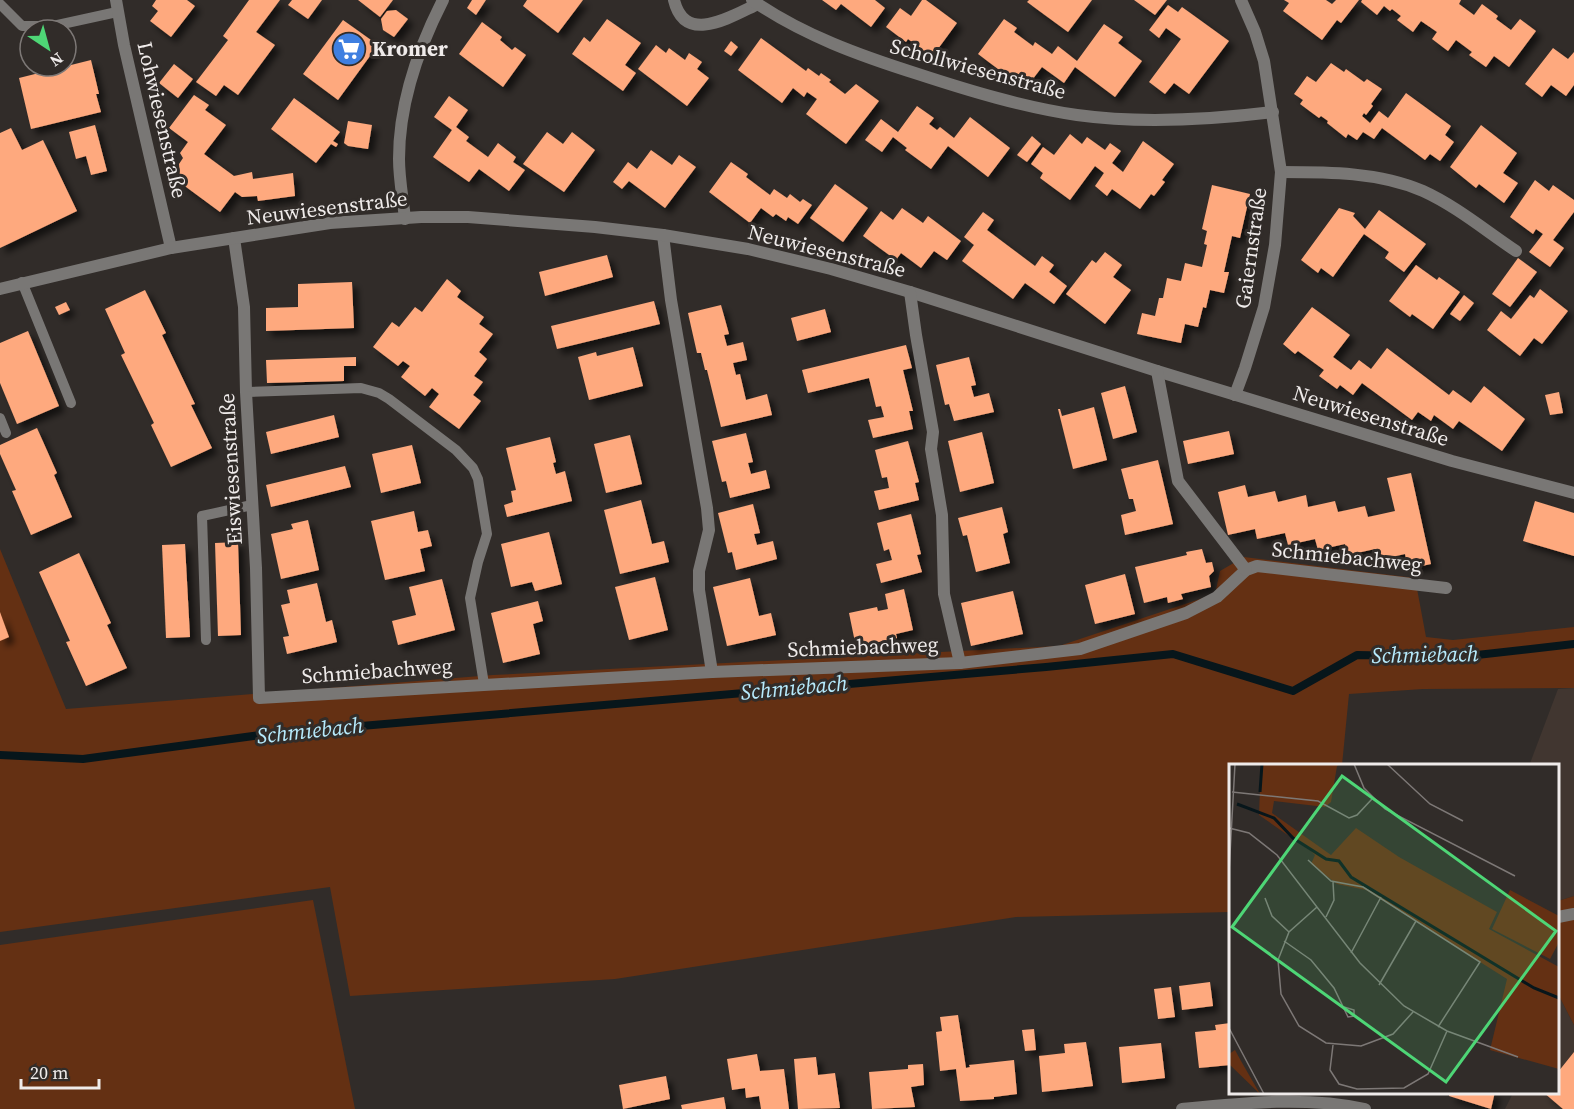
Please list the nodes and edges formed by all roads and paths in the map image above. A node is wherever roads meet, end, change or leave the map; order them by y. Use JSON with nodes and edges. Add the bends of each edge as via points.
{"nodes":[{"id":1,"x":443,"y":0,"type":"edge"},
{"id":2,"x":674,"y":0,"type":"edge"},
{"id":3,"x":1240,"y":0,"type":"edge"},
{"id":4,"x":755,"y":2,"type":"edge"},
{"id":5,"x":0,"y":4,"type":"edge"},
{"id":6,"x":117,"y":6,"type":"edge"},
{"id":7,"x":1273,"y":112,"type":"junction"},
{"id":8,"x":1281,"y":172,"type":"junction"},
{"id":9,"x":405,"y":219,"type":"junction"},
{"id":10,"x":663,"y":235,"type":"junction"},
{"id":11,"x":234,"y":238,"type":"junction"},
{"id":12,"x":171,"y":248,"type":"junction"},
{"id":13,"x":1516,"y":251,"type":"dead end"},
{"id":14,"x":22,"y":282,"type":"junction"},
{"id":15,"x":0,"y":289,"type":"edge"},
{"id":16,"x":910,"y":292,"type":"junction"},
{"id":17,"x":1157,"y":371,"type":"junction"},
{"id":18,"x":246,"y":392,"type":"junction"},
{"id":19,"x":1235,"y":395,"type":"junction"},
{"id":20,"x":71,"y":403,"type":"dead end"},
{"id":21,"x":0,"y":418,"type":"edge"},
{"id":22,"x":6,"y":433,"type":"dead end"},
{"id":23,"x":1574,"y":493,"type":"edge"},
{"id":24,"x":252,"y":505,"type":"junction"},
{"id":25,"x":1246,"y":570,"type":"junction"},
{"id":26,"x":1446,"y":588,"type":"dead end"},
{"id":27,"x":206,"y":640,"type":"dead end"},
{"id":28,"x":960,"y":663,"type":"junction"},
{"id":29,"x":712,"y":672,"type":"junction"},
{"id":30,"x":484,"y":684,"type":"junction"},
{"id":31,"x":259,"y":698,"type":"joint"},
{"id":32,"x":1574,"y":914,"type":"edge"},
{"id":33,"x":1559,"y":917,"type":"edge"},
{"id":34,"x":1347,"y":1099,"type":"edge"},
{"id":35,"x":1182,"y":1109,"type":"edge"},
{"id":36,"x":1365,"y":1109,"type":"edge"}],
"edges":[{"from":1,"to":9,"type":"street","via":[[423,43],[402,115],[399,160]]},
{"from":2,"to":4,"type":"street","name":"Schollwiesenstraße","via":[[685,20],[699,25],[710,25]]},
{"from":3,"to":7,"type":"street","name":"Gaiernstraße","via":[[1264,60]]},
{"from":4,"to":7,"type":"street","name":"Schollwiesenstraße","via":[[788,22],[873,60],[1023,105],[1078,115],[1163,120]]},
{"from":5,"to":6,"type":"lane","via":[[22,26],[53,26]]},
{"from":6,"to":12,"type":"street","name":"Lohwiesenstraße"},
{"from":7,"to":8,"type":"street","name":"Gaiernstraße"},
{"from":8,"to":13,"type":"street","via":[[1378,178],[1421,191]]},
{"from":8,"to":19,"type":"street","name":"Gaiernstraße","via":[[1275,245],[1264,308]]},
{"from":9,"to":10,"type":"street","name":"Neuwiesenstraße","via":[[468,217]]},
{"from":9,"to":11,"type":"street","name":"Neuwiesenstraße","via":[[330,223]]},
{"from":10,"to":16,"type":"street","name":"Neuwiesenstraße","via":[[748,249]]},
{"from":10,"to":29,"type":"street","via":[[707,508],[709,530],[699,580]]},
{"from":11,"to":12,"type":"street","name":"Neuwiesenstraße"},
{"from":11,"to":18,"type":"street","name":"Eiswiesenstraße","via":[[244,307]]},
{"from":12,"to":14,"type":"street","name":"Neuwiesenstraße"},
{"from":14,"to":15,"type":"street","name":"Neuwiesenstraße"},
{"from":14,"to":20,"type":"lane"},
{"from":16,"to":17,"type":"street","name":"Neuwiesenstraße"},
{"from":16,"to":28,"type":"street","name":"Neuwiesenstraße","via":[[933,432],[942,515],[944,594]]},
{"from":17,"to":19,"type":"street","name":"Neuwiesenstraße"},
{"from":17,"to":25,"type":"street","via":[[1178,481]]},
{"from":18,"to":24,"type":"street","name":"Eiswiesenstraße"},
{"from":18,"to":30,"type":"lane","via":[[361,388],[379,393],[456,450],[472,468],[478,479],[487,534],[470,598]]},
{"from":19,"to":23,"type":"street","name":"Neuwiesenstraße","via":[[1452,461]]},
{"from":21,"to":22,"type":"lane"},
{"from":24,"to":27,"type":"lane","via":[[202,516]]},
{"from":24,"to":31,"type":"street","name":"Eiswiesenstraße"},
{"from":25,"to":26,"type":"street","name":"Schmiebachweg","via":[[1257,566]]},
{"from":25,"to":28,"type":"street","name":"Schmiebachweg","via":[[1217,597],[1185,613],[1080,649]]},
{"from":28,"to":29,"type":"street","name":"Schmiebachweg"},
{"from":29,"to":30,"type":"street","name":"Schmiebachweg"},
{"from":30,"to":31,"type":"street","name":"Schmiebachweg"},
{"from":32,"to":33,"type":"street"},
{"from":34,"to":35,"type":"street"},
{"from":34,"to":36,"type":"street"}]}
